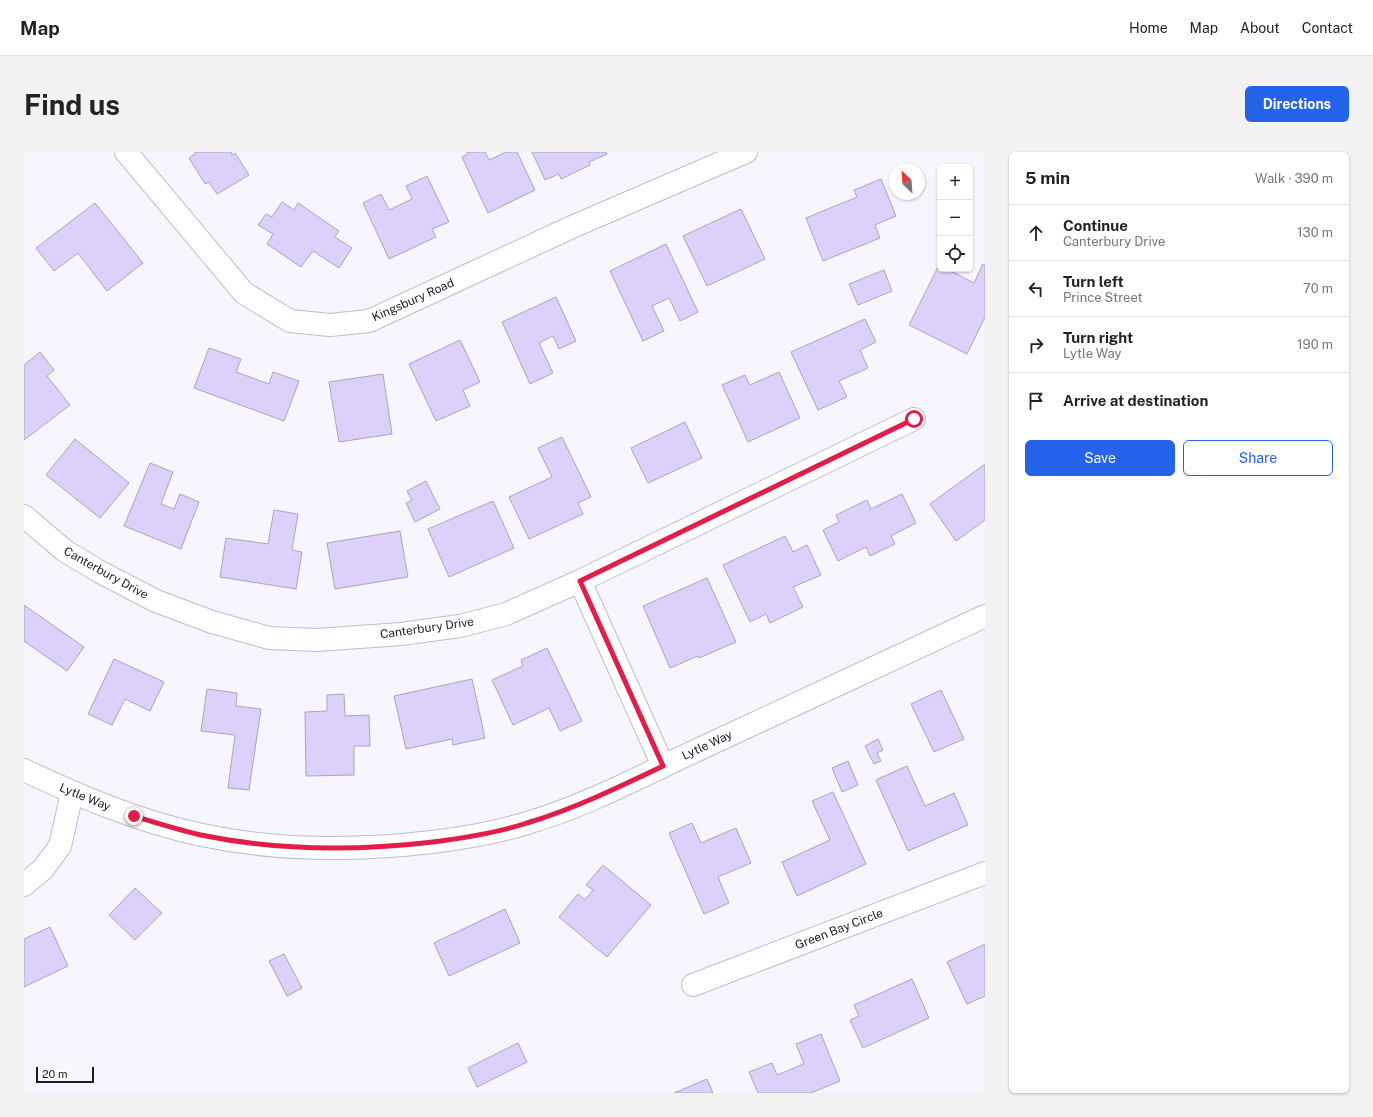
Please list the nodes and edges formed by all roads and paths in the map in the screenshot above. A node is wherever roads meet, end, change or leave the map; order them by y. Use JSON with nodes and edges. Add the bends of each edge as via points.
{"nodes":[{"id":1,"x":126,"y":152,"type":"edge"},
{"id":2,"x":746,"y":152,"type":"edge"},
{"id":3,"x":914,"y":419,"type":"dead end"},
{"id":4,"x":24,"y":516,"type":"edge"},
{"id":5,"x":580,"y":581,"type":"junction"},
{"id":6,"x":985,"y":616,"type":"edge"},
{"id":7,"x":663,"y":766,"type":"junction"},
{"id":8,"x":24,"y":770,"type":"edge"},
{"id":9,"x":72,"y":793,"type":"junction"},
{"id":10,"x":985,"y":873,"type":"edge"},
{"id":11,"x":24,"y":885,"type":"edge"},
{"id":12,"x":693,"y":985,"type":"dead end"}],
"edges":[{"from":1,"to":2,"type":"street","name":"Kingsbury Road","via":[[244,293],[290,321],[330,325],[369,321],[572,227]]},
{"from":3,"to":5,"type":"street","name":"Canterbury Drive"},
{"from":4,"to":5,"type":"street","name":"Canterbury Drive","via":[[65,551],[156,601],[212,622],[268,638],[317,640],[401,634],[460,626],[506,614]]},
{"from":5,"to":7,"type":"street"},
{"from":6,"to":7,"type":"street","name":"Lytle Way"},
{"from":7,"to":9,"type":"street","name":"Lytle Way","via":[[596,798],[527,823],[466,838],[334,849],[263,845],[201,835],[134,816]]},
{"from":8,"to":9,"type":"street","name":"Lytle Way"},
{"from":9,"to":11,"type":"street","via":[[60,846],[44,869]]},
{"from":10,"to":12,"type":"street","name":"Green Bay Circle"}]}
